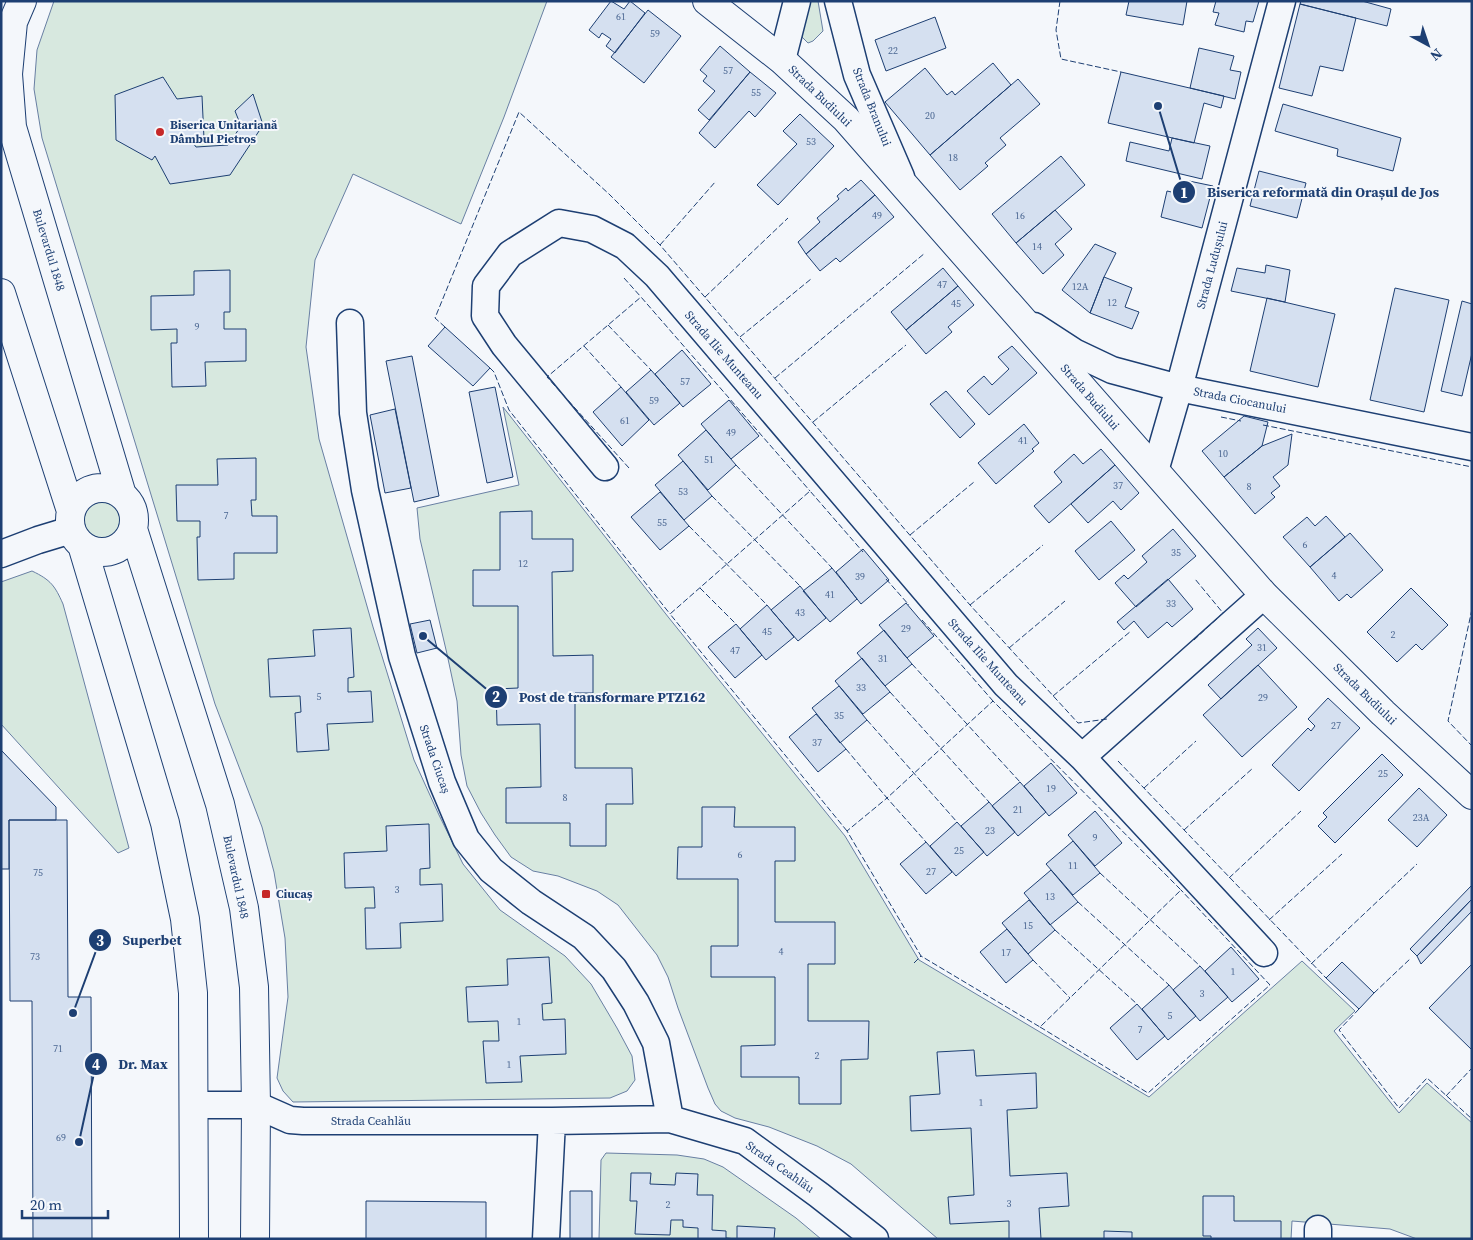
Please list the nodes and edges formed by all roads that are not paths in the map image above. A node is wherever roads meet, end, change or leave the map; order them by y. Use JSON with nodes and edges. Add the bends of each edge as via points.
{"nodes":[{"id":1,"x":22,"y":1,"type":"edge"},
{"id":2,"x":707,"y":1,"type":"edge"},
{"id":3,"x":798,"y":1,"type":"edge"},
{"id":4,"x":838,"y":1,"type":"edge"},
{"id":5,"x":1282,"y":1,"type":"edge"},
{"id":6,"x":782,"y":60,"type":"junction"},
{"id":7,"x":903,"y":183,"type":"junction"},
{"id":8,"x":1,"y":293,"type":"edge"},
{"id":9,"x":1021,"y":317,"type":"junction"},
{"id":10,"x":350,"y":323,"type":"dead end"},
{"id":11,"x":1179,"y":388,"type":"junction"},
{"id":12,"x":1472,"y":447,"type":"edge"},
{"id":13,"x":604,"y":467,"type":"dead end"},
{"id":14,"x":1155,"y":471,"type":"junction"},
{"id":15,"x":122,"y":495,"type":"junction"},
{"id":16,"x":75,"y":529,"type":"junction"},
{"id":17,"x":133,"y":529,"type":"junction"},
{"id":18,"x":1,"y":554,"type":"edge"},
{"id":19,"x":1264,"y":595,"type":"junction"},
{"id":20,"x":1082,"y":757,"type":"junction"},
{"id":21,"x":1472,"y":795,"type":"edge"},
{"id":22,"x":1264,"y":953,"type":"dead end"},
{"id":23,"x":194,"y":1105,"type":"junction"},
{"id":24,"x":256,"y":1105,"type":"junction"},
{"id":25,"x":670,"y":1119,"type":"junction"},
{"id":26,"x":552,"y":1121,"type":"junction"},
{"id":27,"x":194,"y":1239,"type":"edge"},
{"id":28,"x":255,"y":1239,"type":"edge"},
{"id":29,"x":546,"y":1239,"type":"edge"},
{"id":30,"x":874,"y":1239,"type":"edge"}],
"edges":[{"from":1,"to":15,"type":"street","name":"Bulevardul 1848","via":[[13,22],[8,74],[12,127]]},
{"from":2,"to":6,"type":"street","name":"Strada Budiului"},
{"from":3,"to":6,"type":"street"},
{"from":4,"to":7,"type":"street","name":"Strada Branului","via":[[857,76]]},
{"from":5,"to":11,"type":"street","name":"Strada Ludușului"},
{"from":6,"to":7,"type":"street","name":"Strada Budiului","via":[[846,119]]},
{"from":7,"to":9,"type":"street","name":"Strada Budiului"},
{"from":8,"to":16,"type":"street"},
{"from":9,"to":11,"type":"street","name":"Strada Ciocanului","via":[[1074,352],[1112,370]]},
{"from":9,"to":14,"type":"street","name":"Strada Budiului"},
{"from":10,"to":25,"type":"street","name":"Strada Ciucaș","via":[[353,413],[365,490],[402,656],[442,782],[466,839],[490,870],[584,937],[614,969],[656,1043]]},
{"from":11,"to":12,"type":"street","name":"Strada Ciocanului"},
{"from":11,"to":14,"type":"street","name":"Strada Ludușului"},
{"from":13,"to":20,"type":"street","name":"Strada Ilie Munteanu","via":[[504,345],[485,316],[486,286],[510,254],[559,223],[592,229],[625,246],[657,276],[1006,685]]},
{"from":14,"to":19,"type":"street","name":"Strada Budiului"},
{"from":15,"to":16,"type":"street","via":[[112,489],[99,488],[87,492],[77,500]]},
{"from":15,"to":17,"type":"street","via":[[133,510]]},
{"from":16,"to":17,"type":"street","via":[[93,551],[99,552],[117,548]]},
{"from":16,"to":18,"type":"street"},
{"from":16,"to":23,"type":"street","via":[[165,824],[185,919],[193,993]]},
{"from":17,"to":24,"type":"street","name":"Bulevardul 1848","via":[[220,804],[244,908],[254,987]]},
{"from":19,"to":20,"type":"street"},
{"from":19,"to":21,"type":"street","name":"Strada Budiului"},
{"from":20,"to":22,"type":"street","name":"Strada Ilie Munteanu"},
{"from":23,"to":24,"type":"street","name":"Strada Ceahlău"},
{"from":23,"to":27,"type":"street"},
{"from":24,"to":26,"type":"street","name":"Strada Ceahlău","via":[[290,1120],[303,1121]]},
{"from":24,"to":28,"type":"street","name":"Bulevardul 1848"},
{"from":25,"to":26,"type":"street","name":"Strada Ceahlău"},
{"from":25,"to":30,"type":"street","name":"Strada Ceahlău","via":[[745,1141],[819,1194]]},
{"from":26,"to":29,"type":"street"}]}
